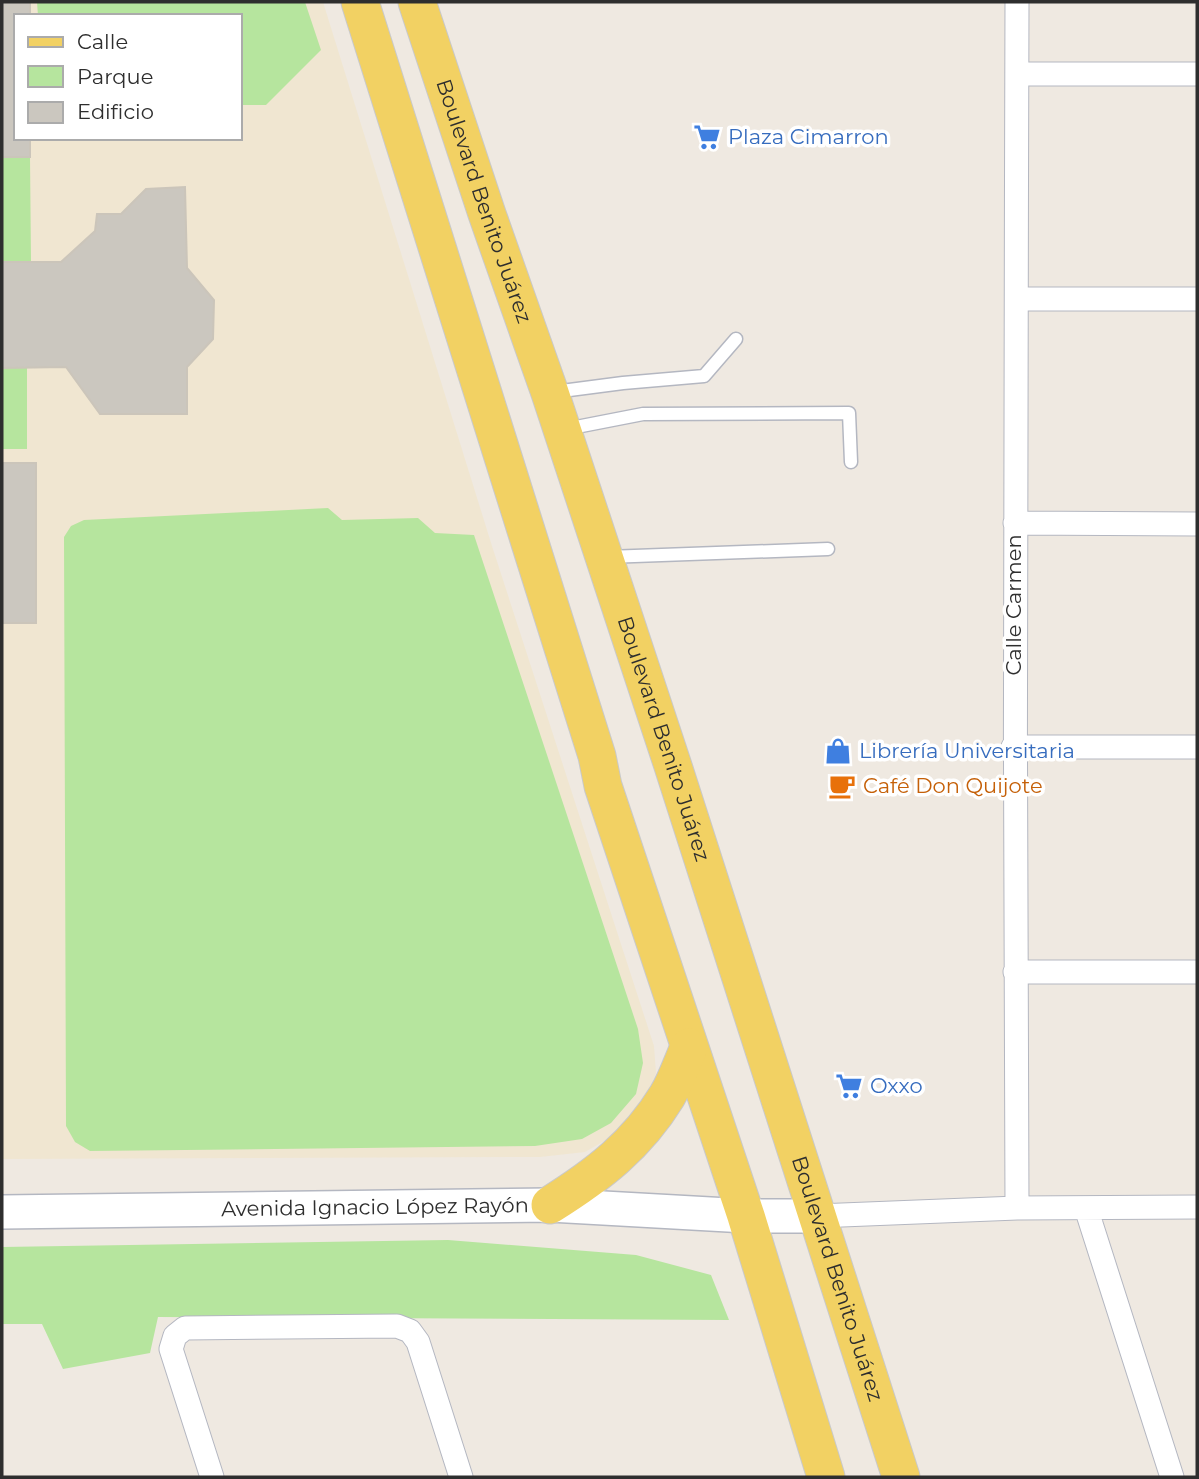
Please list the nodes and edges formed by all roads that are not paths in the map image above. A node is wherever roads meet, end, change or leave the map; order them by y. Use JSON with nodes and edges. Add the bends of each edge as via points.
{"nodes":[{"id":1,"x":360,"y":2,"type":"edge"},
{"id":2,"x":417,"y":2,"type":"edge"},
{"id":3,"x":1017,"y":2,"type":"edge"},
{"id":4,"x":1017,"y":74,"type":"junction"},
{"id":5,"x":1197,"y":74,"type":"edge"},
{"id":6,"x":1017,"y":299,"type":"junction"},
{"id":7,"x":1197,"y":299,"type":"edge"},
{"id":8,"x":736,"y":339,"type":"dead end"},
{"id":9,"x":550,"y":393,"type":"junction"},
{"id":10,"x":563,"y":430,"type":"junction"},
{"id":11,"x":851,"y":462,"type":"dead end"},
{"id":12,"x":1015,"y":523,"type":"junction"},
{"id":13,"x":1197,"y":524,"type":"edge"},
{"id":14,"x":828,"y":549,"type":"dead end"},
{"id":15,"x":604,"y":557,"type":"junction"},
{"id":16,"x":1013,"y":747,"type":"junction"},
{"id":17,"x":1197,"y":747,"type":"edge"},
{"id":18,"x":1015,"y":972,"type":"junction"},
{"id":19,"x":1197,"y":972,"type":"edge"},
{"id":20,"x":689,"y":1047,"type":"junction"},
{"id":21,"x":550,"y":1205,"type":"junction"},
{"id":22,"x":1197,"y":1207,"type":"edge"},
{"id":23,"x":1017,"y":1208,"type":"junction"},
{"id":24,"x":1086,"y":1208,"type":"junction"},
{"id":25,"x":2,"y":1212,"type":"edge"},
{"id":26,"x":746,"y":1216,"type":"junction"},
{"id":27,"x":817,"y":1216,"type":"junction"},
{"id":28,"x":212,"y":1477,"type":"edge"},
{"id":29,"x":461,"y":1477,"type":"edge"},
{"id":30,"x":826,"y":1477,"type":"edge"},
{"id":31,"x":901,"y":1477,"type":"edge"},
{"id":32,"x":1172,"y":1477,"type":"edge"}],
"edges":[{"from":1,"to":20,"type":"main road","via":[[603,786]]},
{"from":2,"to":9,"type":"main road","name":"Boulevard Benito Juárez"},
{"from":3,"to":4,"type":"street","name":"Calle Carmen"},
{"from":4,"to":5,"type":"street"},
{"from":4,"to":6,"type":"street","name":"Calle Carmen"},
{"from":6,"to":7,"type":"street"},
{"from":6,"to":12,"type":"street","name":"Calle Carmen"},
{"from":8,"to":9,"type":"lane","via":[[704,376]]},
{"from":9,"to":10,"type":"main road","name":"Boulevard Benito Juárez"},
{"from":10,"to":11,"type":"lane","via":[[643,414],[849,413]]},
{"from":10,"to":15,"type":"main road","name":"Boulevard Benito Juárez"},
{"from":12,"to":13,"type":"street"},
{"from":12,"to":16,"type":"street","name":"Calle Carmen"},
{"from":14,"to":15,"type":"lane"},
{"from":15,"to":27,"type":"main road","name":"Boulevard Benito Juárez"},
{"from":16,"to":17,"type":"street"},
{"from":16,"to":18,"type":"street","name":"Calle Carmen"},
{"from":18,"to":19,"type":"street"},
{"from":18,"to":23,"type":"street","name":"Calle Carmen"},
{"from":20,"to":21,"type":"main road","via":[[667,1096],[635,1139],[596,1176]]},
{"from":20,"to":26,"type":"main road"},
{"from":21,"to":25,"type":"street","name":"Avenida Ignacio López Rayón"},
{"from":21,"to":26,"type":"street","name":"Avenida Ignacio López Rayón"},
{"from":22,"to":24,"type":"street"},
{"from":23,"to":24,"type":"street"},
{"from":23,"to":27,"type":"street"},
{"from":24,"to":32,"type":"street"},
{"from":26,"to":27,"type":"street","name":"Avenida Ignacio López Rayón"},
{"from":26,"to":30,"type":"main road"},
{"from":27,"to":31,"type":"main road","name":"Boulevard Benito Juárez"},
{"from":28,"to":29,"type":"street","via":[[171,1349],[175,1336],[186,1328],[397,1326],[410,1331],[418,1342]]}]}
